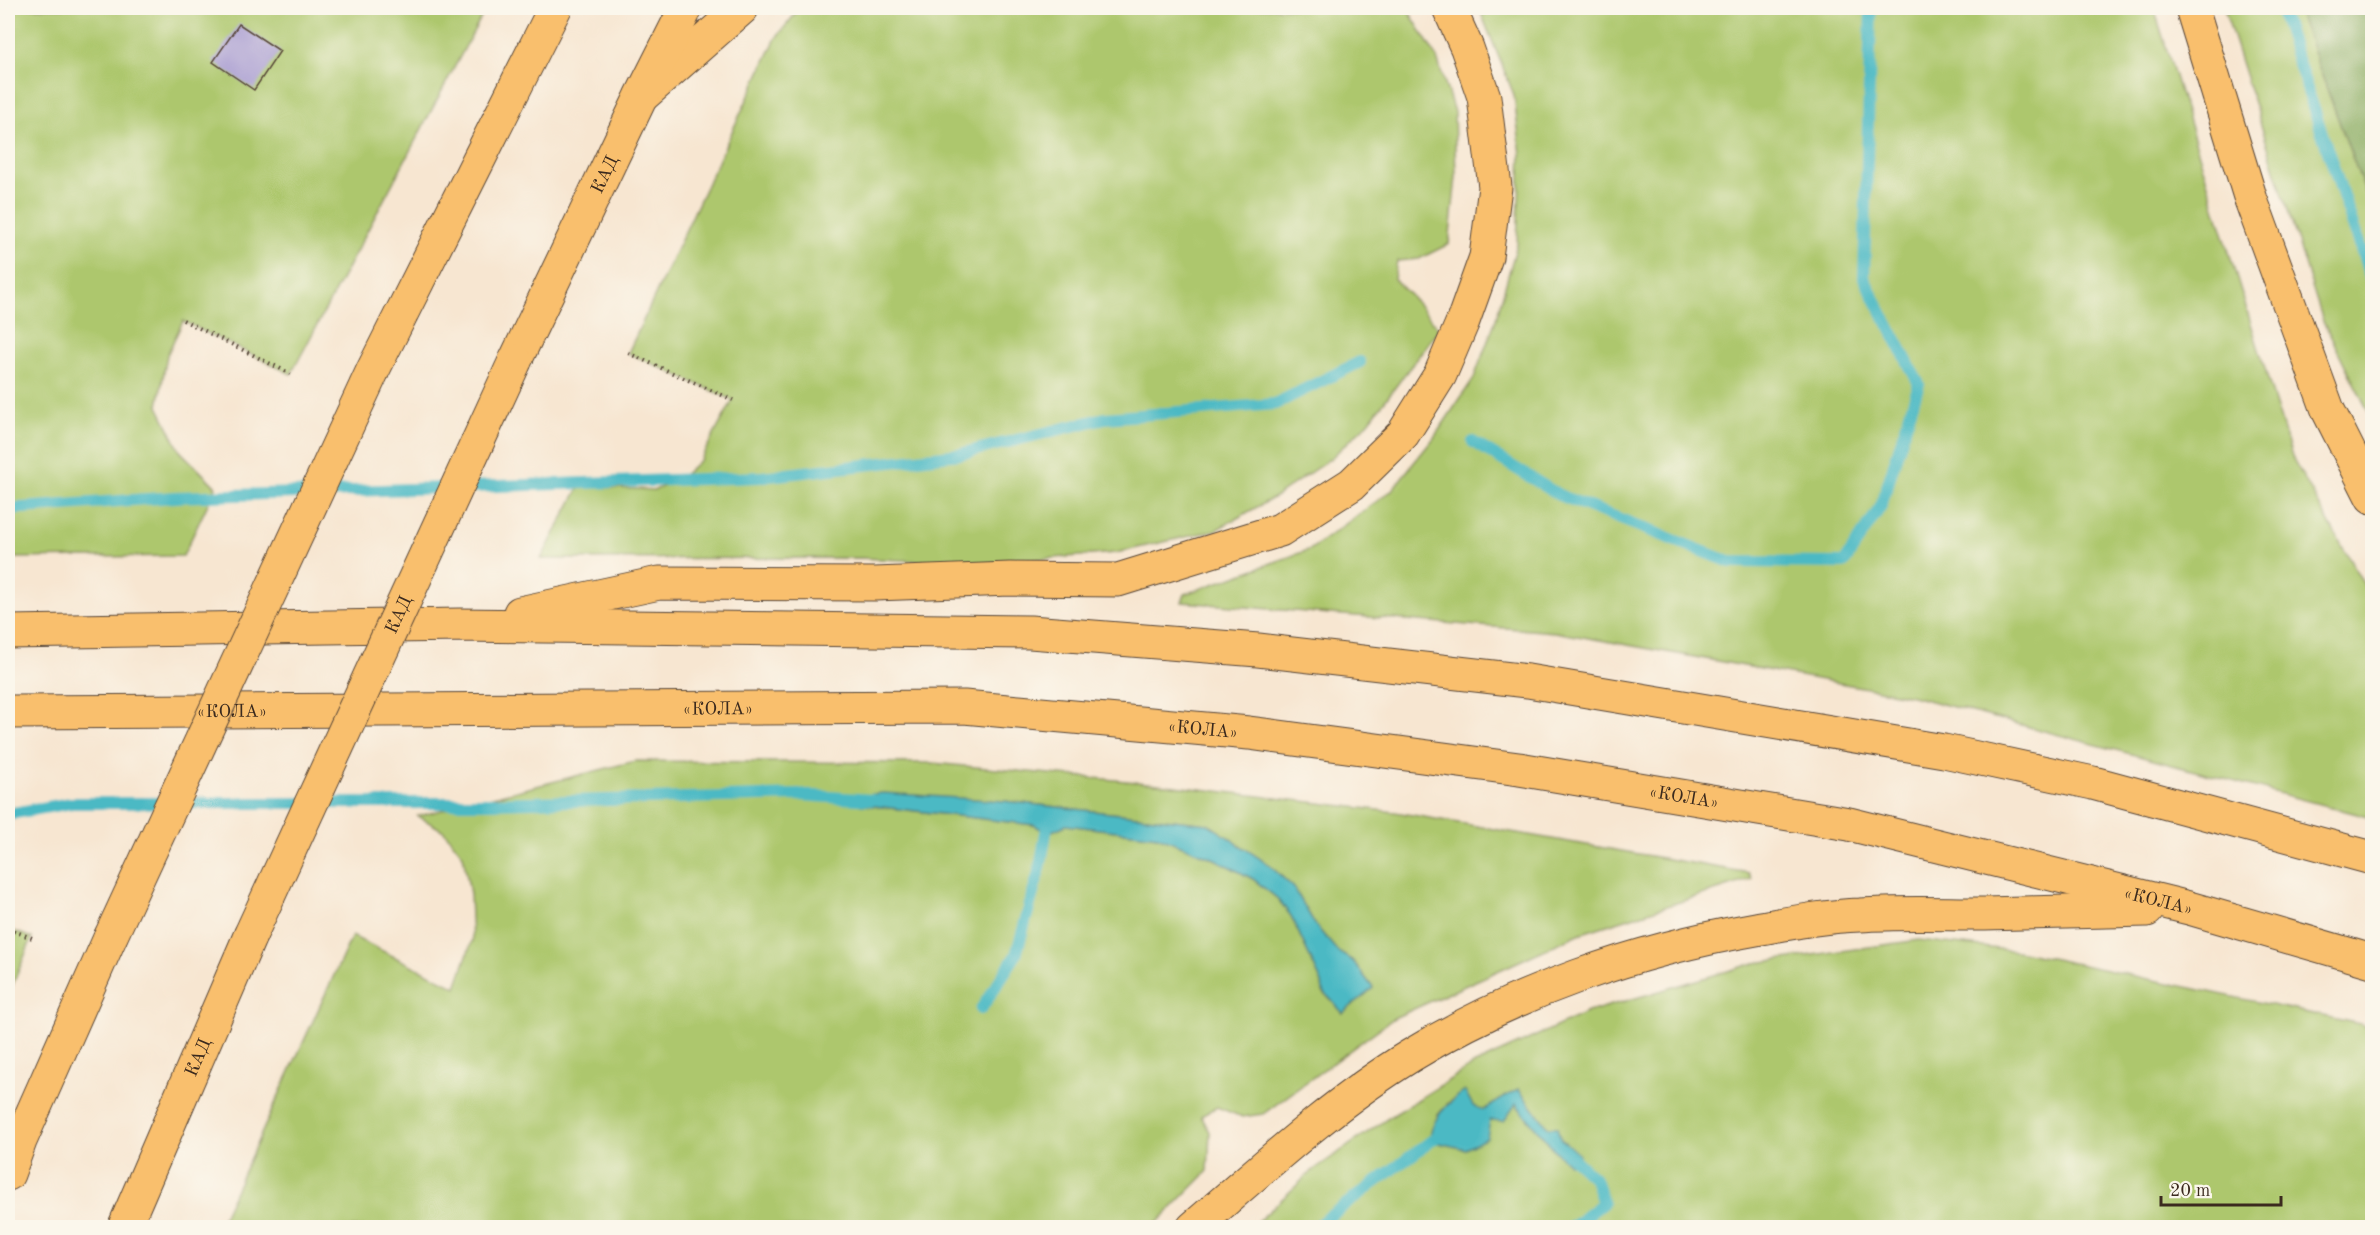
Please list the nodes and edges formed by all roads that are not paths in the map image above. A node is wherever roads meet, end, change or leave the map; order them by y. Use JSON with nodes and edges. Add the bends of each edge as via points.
{"nodes":[{"id":1,"x":555,"y":8,"type":"edge"},
{"id":2,"x":686,"y":8,"type":"edge"},
{"id":3,"x":742,"y":8,"type":"edge"},
{"id":4,"x":1449,"y":8,"type":"edge"},
{"id":5,"x":2192,"y":8,"type":"edge"},
{"id":6,"x":641,"y":97,"type":"junction"},
{"id":7,"x":2373,"y":497,"type":"edge"},
{"id":8,"x":460,"y":626,"type":"junction"},
{"id":9,"x":8,"y":632,"type":"edge"},
{"id":10,"x":8,"y":712,"type":"edge"},
{"id":11,"x":2373,"y":858,"type":"edge"},
{"id":12,"x":2189,"y":908,"type":"junction"},
{"id":13,"x":2373,"y":961,"type":"edge"},
{"id":14,"x":14,"y":1151,"type":"edge"},
{"id":15,"x":8,"y":1174,"type":"edge"},
{"id":16,"x":124,"y":1227,"type":"edge"},
{"id":17,"x":1194,"y":1227,"type":"edge"}],
"edges":[{"from":1,"to":14,"type":"main road","bridge":true,"via":[[373,370]]},
{"from":2,"to":6,"type":"main road","name":"КАД"},
{"from":3,"to":6,"type":"main road"},
{"from":4,"to":8,"type":"main road","via":[[1484,97],[1495,187],[1486,257],[1440,375],[1403,434],[1352,484],[1280,530],[1118,580],[659,583]]},
{"from":5,"to":7,"type":"main road","via":[[2251,200],[2328,410]]},
{"from":6,"to":16,"type":"main road","name":"КАД","bridge":true,"via":[[250,936]]},
{"from":8,"to":9,"type":"main road"},
{"from":8,"to":11,"type":"main road","via":[[1030,632],[1258,650],[1528,681],[1944,751],[2092,783]]},
{"from":10,"to":12,"type":"main road","name":"«КОЛА»","via":[[987,709],[1249,733],[1519,769],[1755,808],[1849,824]]},
{"from":12,"to":13,"type":"main road","name":"«КОЛА»"},
{"from":12,"to":17,"type":"main road","via":[[1859,915],[1794,922],[1650,952],[1564,982],[1463,1026],[1409,1057],[1292,1143]]},
{"from":14,"to":15,"type":"main road"}]}
